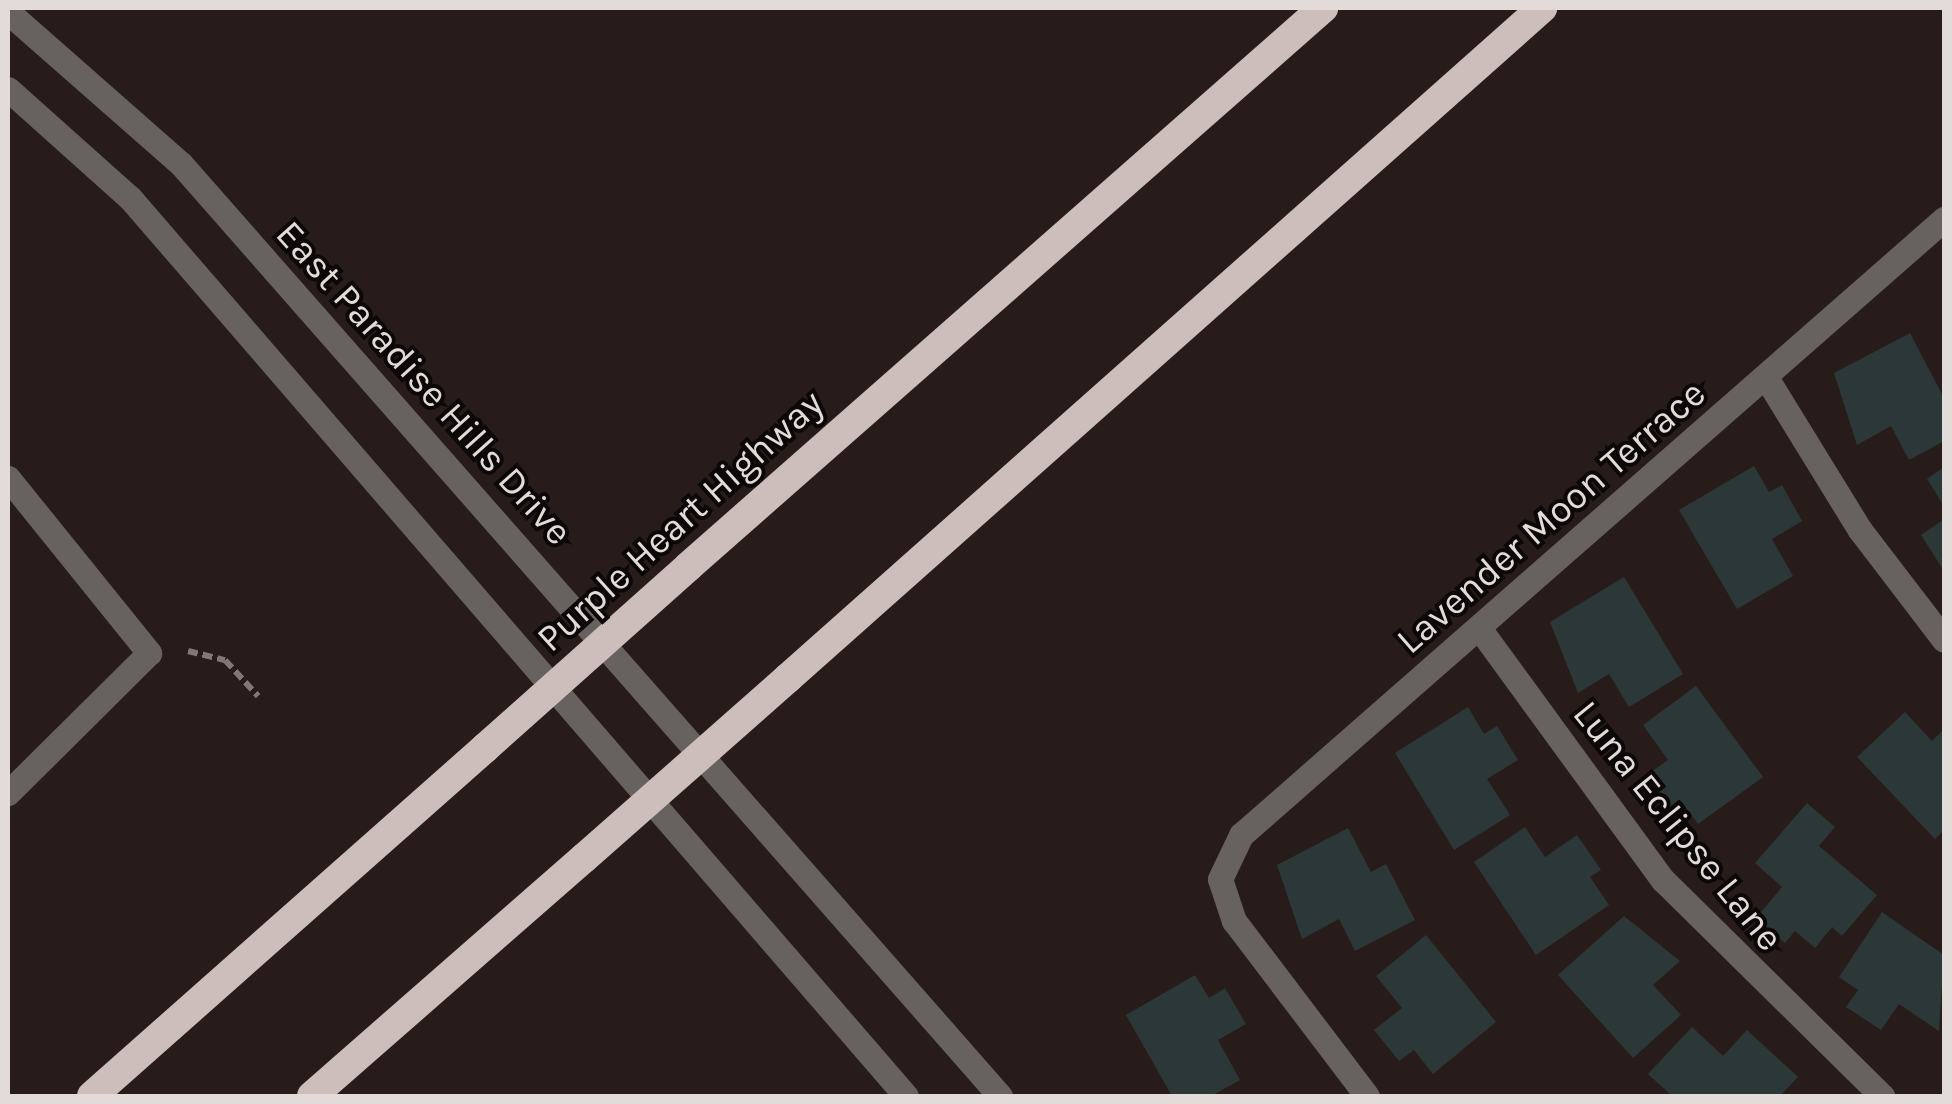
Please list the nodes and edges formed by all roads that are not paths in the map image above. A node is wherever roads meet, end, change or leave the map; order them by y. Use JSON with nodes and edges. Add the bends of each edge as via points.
{"nodes":[{"id":1,"x":1323,"y":8,"type":"edge"},
{"id":2,"x":1542,"y":8,"type":"edge"},
{"id":3,"x":8,"y":12,"type":"edge"},
{"id":4,"x":8,"y":89,"type":"edge"},
{"id":5,"x":1944,"y":219,"type":"edge"},
{"id":6,"x":1767,"y":379,"type":"junction"},
{"id":7,"x":8,"y":478,"type":"edge"},
{"id":8,"x":1479,"y":628,"type":"junction"},
{"id":9,"x":1944,"y":640,"type":"edge"},
{"id":10,"x":8,"y":793,"type":"edge"},
{"id":11,"x":92,"y":1096,"type":"edge"},
{"id":12,"x":312,"y":1096,"type":"edge"},
{"id":13,"x":906,"y":1096,"type":"edge"},
{"id":14,"x":1000,"y":1096,"type":"edge"},
{"id":15,"x":1367,"y":1096,"type":"edge"},
{"id":16,"x":1882,"y":1096,"type":"edge"}],
"edges":[{"from":1,"to":11,"type":"highway","name":"Purple Heart Highway","bridge":true},
{"from":2,"to":12,"type":"highway","bridge":true},
{"from":3,"to":14,"type":"street","name":"East Paradise Hills Drive","via":[[181,164]]},
{"from":4,"to":13,"type":"street","via":[[130,198]]},
{"from":5,"to":6,"type":"street","name":"Lavender Moon Terrace"},
{"from":6,"to":8,"type":"street","name":"Lavender Moon Terrace"},
{"from":6,"to":9,"type":"street","via":[[1860,530]]},
{"from":7,"to":10,"type":"street","via":[[149,654]]},
{"from":8,"to":15,"type":"street","name":"Lavender Moon Terrace","via":[[1241,835],[1220,880],[1268,972]]},
{"from":8,"to":16,"type":"street","name":"Luna Eclipse Lane","via":[[1663,880]]}]}
